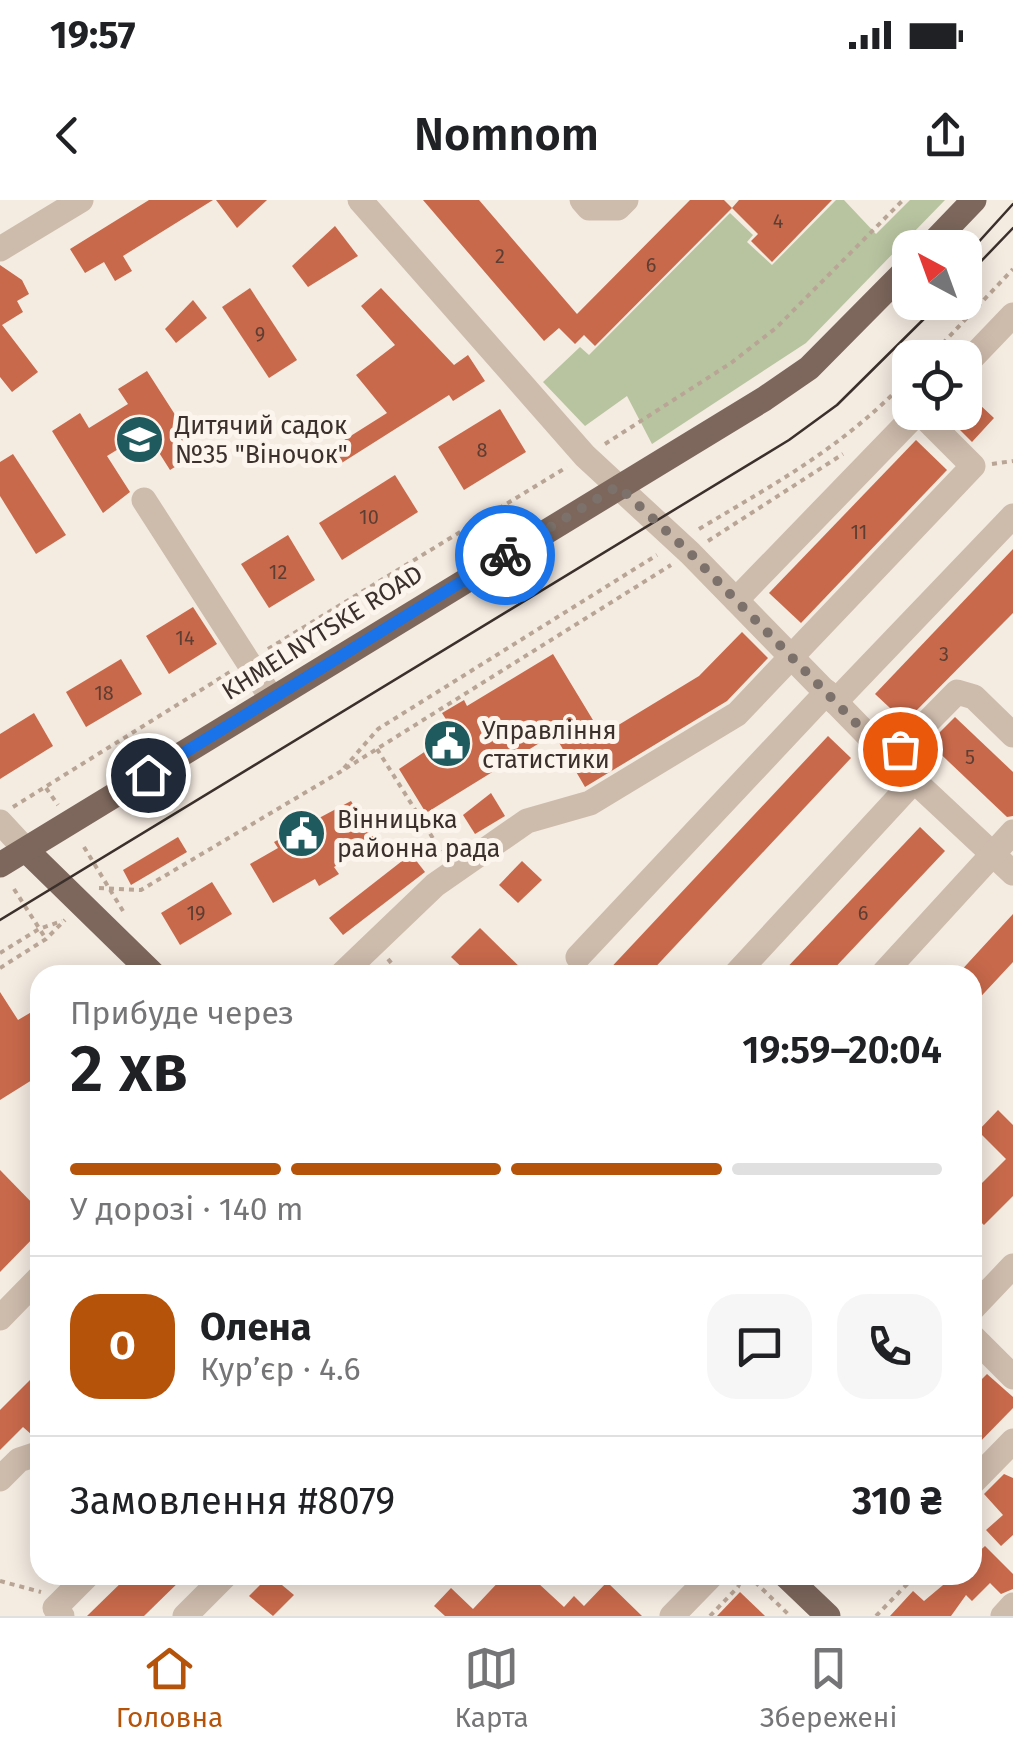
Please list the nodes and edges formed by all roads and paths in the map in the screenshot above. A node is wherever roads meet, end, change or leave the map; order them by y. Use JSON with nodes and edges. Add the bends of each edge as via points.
{"nodes":[{"id":1,"x":82,"y":200,"type":"edge"},
{"id":2,"x":360,"y":200,"type":"edge"},
{"id":3,"x":582,"y":200,"type":"edge"},
{"id":4,"x":626,"y":200,"type":"edge"},
{"id":5,"x":903,"y":200,"type":"edge"},
{"id":6,"x":974,"y":200,"type":"edge"},
{"id":7,"x":945,"y":230,"type":"edge"},
{"id":8,"x":0,"y":249,"type":"edge"},
{"id":9,"x":1013,"y":269,"type":"edge"},
{"id":10,"x":892,"y":284,"type":"edge"},
{"id":11,"x":1013,"y":315,"type":"edge"},
{"id":12,"x":946,"y":340,"type":"edge"},
{"id":13,"x":982,"y":347,"type":"edge"},
{"id":14,"x":892,"y":396,"type":"edge"},
{"id":15,"x":901,"y":430,"type":"edge"},
{"id":16,"x":936,"y":430,"type":"edge"},
{"id":17,"x":846,"y":452,"type":"dead end"},
{"id":18,"x":586,"y":456,"type":"junction"},
{"id":19,"x":618,"y":486,"type":"junction"},
{"id":20,"x":144,"y":500,"type":"dead end"},
{"id":21,"x":1013,"y":516,"type":"edge"},
{"id":22,"x":684,"y":547,"type":"junction"},
{"id":23,"x":736,"y":600,"type":"junction"},
{"id":24,"x":791,"y":654,"type":"junction"},
{"id":25,"x":248,"y":661,"type":"junction"},
{"id":26,"x":831,"y":697,"type":"junction"},
{"id":27,"x":272,"y":698,"type":"junction"},
{"id":28,"x":1013,"y":734,"type":"edge"},
{"id":29,"x":377,"y":748,"type":"junction"},
{"id":30,"x":891,"y":759,"type":"junction"},
{"id":31,"x":340,"y":772,"type":"junction"},
{"id":32,"x":914,"y":781,"type":"junction"},
{"id":33,"x":45,"y":787,"type":"junction"},
{"id":34,"x":60,"y":809,"type":"dead end"},
{"id":35,"x":0,"y":818,"type":"edge"},
{"id":36,"x":1013,"y":832,"type":"edge"},
{"id":37,"x":84,"y":847,"type":"dead end"},
{"id":38,"x":26,"y":850,"type":"junction"},
{"id":39,"x":992,"y":853,"type":"junction"},
{"id":40,"x":0,"y":865,"type":"edge"},
{"id":41,"x":454,"y":872,"type":"junction"},
{"id":42,"x":1013,"y":873,"type":"edge"},
{"id":43,"x":99,"y":888,"type":"dead end"},
{"id":44,"x":110,"y":888,"type":"junction"},
{"id":45,"x":14,"y":889,"type":"dead end"},
{"id":46,"x":39,"y":929,"type":"junction"},
{"id":47,"x":46,"y":939,"type":"junction"},
{"id":48,"x":0,"y":953,"type":"edge"},
{"id":49,"x":578,"y":957,"type":"dead end"},
{"id":50,"x":144,"y":965,"type":"edge"},
{"id":51,"x":352,"y":965,"type":"edge"},
{"id":52,"x":745,"y":965,"type":"edge"},
{"id":53,"x":891,"y":965,"type":"edge"},
{"id":54,"x":0,"y":968,"type":"edge"},
{"id":55,"x":1013,"y":1266,"type":"edge"},
{"id":56,"x":30,"y":1287,"type":"edge"},
{"id":57,"x":982,"y":1298,"type":"edge"},
{"id":58,"x":0,"y":1318,"type":"edge"},
{"id":59,"x":982,"y":1346,"type":"edge"},
{"id":60,"x":1013,"y":1378,"type":"edge"},
{"id":61,"x":1013,"y":1441,"type":"edge"},
{"id":62,"x":30,"y":1456,"type":"edge"},
{"id":63,"x":982,"y":1473,"type":"edge"},
{"id":64,"x":0,"y":1479,"type":"edge"},
{"id":65,"x":0,"y":1581,"type":"edge"},
{"id":66,"x":80,"y":1585,"type":"edge"},
{"id":67,"x":216,"y":1585,"type":"edge"},
{"id":68,"x":702,"y":1585,"type":"edge"},
{"id":69,"x":740,"y":1585,"type":"edge"},
{"id":70,"x":757,"y":1585,"type":"edge"},
{"id":71,"x":795,"y":1585,"type":"edge"},
{"id":72,"x":906,"y":1585,"type":"edge"},
{"id":73,"x":1013,"y":1605,"type":"edge"},
{"id":74,"x":64,"y":1607,"type":"edge"},
{"id":75,"x":185,"y":1616,"type":"edge"},
{"id":76,"x":672,"y":1616,"type":"edge"},
{"id":77,"x":710,"y":1616,"type":"edge"},
{"id":78,"x":790,"y":1616,"type":"edge"},
{"id":79,"x":828,"y":1616,"type":"edge"},
{"id":80,"x":876,"y":1616,"type":"edge"},
{"id":81,"x":1003,"y":1616,"type":"edge"}],
"edges":[{"from":1,"to":8,"type":"street"},
{"from":2,"to":18,"type":"street"},
{"from":3,"to":4,"type":"street","via":[[589,208],[618,208]]},
{"from":5,"to":18,"type":"path","via":[[776,328]]},
{"from":6,"to":7,"type":"main road"},
{"from":9,"to":12,"type":"path"},
{"from":10,"to":19,"type":"main road","name":"KHMELNYTSKE ROAD","via":[[809,368]]},
{"from":11,"to":13,"type":"street"},
{"from":14,"to":22,"type":"path","via":[[864,426]]},
{"from":15,"to":23,"type":"street"},
{"from":16,"to":24,"type":"street","via":[[973,466]]},
{"from":17,"to":22,"type":"path"},
{"from":18,"to":19,"type":"street"},
{"from":18,"to":25,"type":"path"},
{"from":19,"to":22,"type":"street"},
{"from":19,"to":27,"type":"main road","name":"KHMELNYTSKE ROAD"},
{"from":20,"to":25,"type":"street"},
{"from":21,"to":26,"type":"street"},
{"from":22,"to":23,"type":"street"},
{"from":22,"to":29,"type":"path"},
{"from":22,"to":31,"type":"path","via":[[378,729]]},
{"from":23,"to":24,"type":"street"},
{"from":24,"to":26,"type":"street"},
{"from":24,"to":41,"type":"street","via":[[737,714],[590,802],[527,821]]},
{"from":25,"to":27,"type":"street"},
{"from":25,"to":33,"type":"path"},
{"from":26,"to":30,"type":"street"},
{"from":26,"to":49,"type":"street"},
{"from":27,"to":38,"type":"main road","name":"KHMELNYTSKE ROAD"},
{"from":28,"to":30,"type":"street","via":[[974,697],[957,692]]},
{"from":29,"to":31,"type":"path"},
{"from":29,"to":41,"type":"path"},
{"from":30,"to":32,"type":"street"},
{"from":31,"to":44,"type":"path","via":[[141,890]]},
{"from":32,"to":39,"type":"street"},
{"from":32,"to":52,"type":"street"},
{"from":33,"to":34,"type":"path"},
{"from":33,"to":35,"type":"path"},
{"from":35,"to":38,"type":"street"},
{"from":36,"to":39,"type":"street"},
{"from":37,"to":44,"type":"path"},
{"from":38,"to":40,"type":"main road","name":"KHMELNYTSKE ROAD"},
{"from":38,"to":50,"type":"main road"},
{"from":39,"to":42,"type":"street"},
{"from":39,"to":53,"type":"street"},
{"from":41,"to":51,"type":"street"},
{"from":43,"to":44,"type":"path"},
{"from":45,"to":46,"type":"path"},
{"from":46,"to":47,"type":"path"},
{"from":46,"to":47,"type":"path","via":[[65,920]]},
{"from":46,"to":48,"type":"path"},
{"from":47,"to":54,"type":"path"},
{"from":55,"to":57,"type":"street"},
{"from":56,"to":58,"type":"street"},
{"from":59,"to":60,"type":"street"},
{"from":61,"to":63,"type":"street"},
{"from":62,"to":64,"type":"street"},
{"from":65,"to":74,"type":"path"},
{"from":66,"to":74,"type":"street"},
{"from":67,"to":75,"type":"street"},
{"from":68,"to":76,"type":"street"},
{"from":69,"to":77,"type":"path"},
{"from":70,"to":78,"type":"path"},
{"from":71,"to":79,"type":"main road"},
{"from":72,"to":80,"type":"path"},
{"from":73,"to":81,"type":"street"}]}
